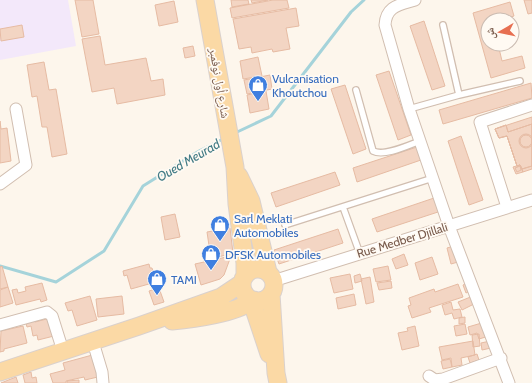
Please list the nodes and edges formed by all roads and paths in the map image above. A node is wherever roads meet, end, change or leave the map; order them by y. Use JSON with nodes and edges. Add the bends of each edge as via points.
{"nodes":[{"id":1,"x":205,"y":0,"type":"edge"},
{"id":2,"x":415,"y":0,"type":"edge"},
{"id":3,"x":443,"y":25,"type":"dead end"},
{"id":4,"x":520,"y":81,"type":"dead end"},
{"id":5,"x":356,"y":90,"type":"dead end"},
{"id":6,"x":459,"y":95,"type":"junction"},
{"id":7,"x":532,"y":104,"type":"edge"},
{"id":8,"x":16,"y":109,"type":"dead end"},
{"id":9,"x":409,"y":109,"type":"junction"},
{"id":10,"x":420,"y":141,"type":"junction"},
{"id":11,"x":234,"y":163,"type":"junction"},
{"id":12,"x":434,"y":178,"type":"junction"},
{"id":13,"x":0,"y":184,"type":"edge"},
{"id":14,"x":532,"y":200,"type":"edge"},
{"id":15,"x":344,"y":207,"type":"junction"},
{"id":16,"x":507,"y":207,"type":"junction"},
{"id":17,"x":285,"y":225,"type":"dead end"},
{"id":18,"x":449,"y":226,"type":"junction"},
{"id":19,"x":360,"y":254,"type":"junction"},
{"id":20,"x":243,"y":279,"type":"junction"},
{"id":21,"x":271,"y":282,"type":"junction"},
{"id":22,"x":253,"y":300,"type":"junction"},
{"id":23,"x":0,"y":325,"type":"edge"},
{"id":24,"x":138,"y":326,"type":"junction"},
{"id":25,"x":93,"y":342,"type":"junction"},
{"id":26,"x":63,"y":351,"type":"junction"},
{"id":27,"x":500,"y":358,"type":"junction"},
{"id":28,"x":0,"y":372,"type":"edge"},
{"id":29,"x":429,"y":376,"type":"dead end"},
{"id":30,"x":277,"y":378,"type":"edge"},
{"id":31,"x":103,"y":383,"type":"edge"},
{"id":32,"x":509,"y":383,"type":"edge"}],
"edges":[{"from":1,"to":11,"type":"main road","name":"شارع أول نوفمبر"},
{"from":2,"to":9,"type":"street","via":[[391,8],[385,16],[385,25]]},
{"from":3,"to":6,"type":"lane"},
{"from":4,"to":6,"type":"lane"},
{"from":5,"to":10,"type":"lane","via":[[374,151],[378,154]]},
{"from":6,"to":9,"type":"lane"},
{"from":7,"to":16,"type":"street","via":[[480,122]]},
{"from":8,"to":13,"type":"street","via":[[26,165]]},
{"from":9,"to":10,"type":"street"},
{"from":10,"to":12,"type":"street"},
{"from":11,"to":20,"type":"main road","via":[[245,263]]},
{"from":11,"to":21,"type":"main road","via":[[251,201]]},
{"from":12,"to":15,"type":"lane"},
{"from":12,"to":18,"type":"street"},
{"from":14,"to":16,"type":"street","name":"Rue Medber Djillali"},
{"from":15,"to":17,"type":"lane"},
{"from":15,"to":19,"type":"lane"},
{"from":16,"to":18,"type":"street","name":"Rue Medber Djillali"},
{"from":18,"to":19,"type":"street","name":"Rue Medber Djillali"},
{"from":18,"to":27,"type":"street"},
{"from":19,"to":21,"type":"street","name":"Rue Medber Djillali"},
{"from":20,"to":21,"type":"main road","via":[[248,272],[258,269]]},
{"from":20,"to":22,"type":"main road","via":[[243,292]]},
{"from":20,"to":24,"type":"main road","via":[[221,297]]},
{"from":21,"to":22,"type":"main road","via":[[264,300]]},
{"from":21,"to":30,"type":"main road"},
{"from":22,"to":24,"type":"main road","via":[[240,308]]},
{"from":22,"to":30,"type":"main road"},
{"from":23,"to":26,"type":"street","via":[[50,313]]},
{"from":24,"to":25,"type":"main road"},
{"from":25,"to":26,"type":"main road"},
{"from":25,"to":31,"type":"street"},
{"from":26,"to":28,"type":"main road"},
{"from":27,"to":29,"type":"street","via":[[443,379],[435,380]]},
{"from":27,"to":32,"type":"street"}]}
